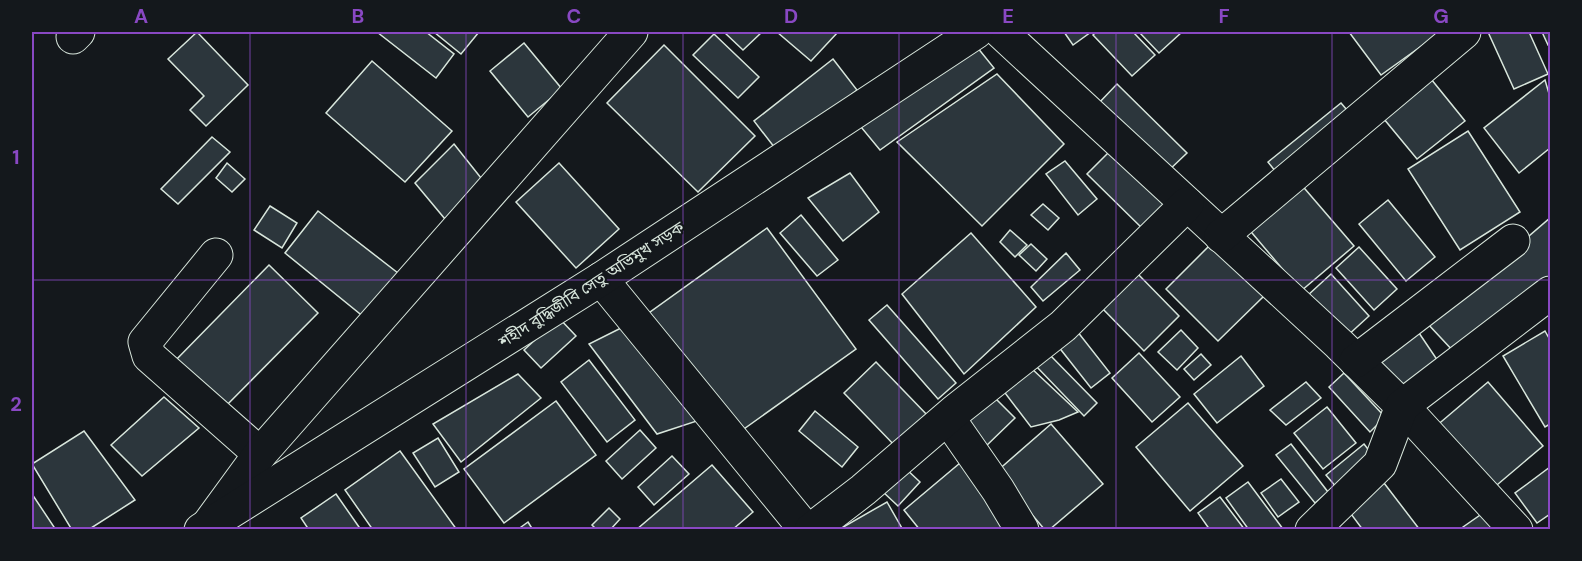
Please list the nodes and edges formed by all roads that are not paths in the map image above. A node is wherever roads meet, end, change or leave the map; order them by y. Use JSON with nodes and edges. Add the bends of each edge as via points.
{"nodes":[{"id":1,"x":632,"y":32,"type":"edge"},
{"id":2,"x":976,"y":32,"type":"edge"},
{"id":3,"x":1001,"y":32,"type":"edge"},
{"id":4,"x":1464,"y":32,"type":"edge"},
{"id":5,"x":1187,"y":204,"type":"junction"},
{"id":6,"x":1221,"y":236,"type":"junction"},
{"id":7,"x":1513,"y":241,"type":"dead end"},
{"id":8,"x":216,"y":255,"type":"dead end"},
{"id":9,"x":601,"y":279,"type":"junction"},
{"id":10,"x":1551,"y":293,"type":"edge"},
{"id":11,"x":1356,"y":361,"type":"junction"},
{"id":12,"x":1402,"y":406,"type":"junction"},
{"id":13,"x":948,"y":418,"type":"junction"},
{"id":14,"x":260,"y":454,"type":"junction"},
{"id":15,"x":204,"y":529,"type":"edge"},
{"id":16,"x":807,"y":530,"type":"edge"},
{"id":17,"x":811,"y":530,"type":"edge"},
{"id":18,"x":1022,"y":530,"type":"edge"},
{"id":19,"x":1312,"y":530,"type":"edge"},
{"id":20,"x":1516,"y":530,"type":"edge"}],
"edges":[{"from":1,"to":14,"type":"street"},
{"from":2,"to":9,"type":"street","name":"শহীদ বুদ্ধিজীবি সেতু অভিমুখ সড়ক"},
{"from":3,"to":5,"type":"street"},
{"from":4,"to":6,"type":"street"},
{"from":5,"to":6,"type":"street"},
{"from":5,"to":13,"type":"street","via":[[1063,326]]},
{"from":6,"to":11,"type":"street"},
{"from":7,"to":11,"type":"street"},
{"from":8,"to":14,"type":"street","via":[[145,342],[149,356]]},
{"from":9,"to":15,"type":"street","name":"শহীদ বুদ্ধিজীবি সেতু অভিমুখ সড়ক"},
{"from":9,"to":16,"type":"street"},
{"from":10,"to":12,"type":"street"},
{"from":11,"to":12,"type":"street"},
{"from":12,"to":19,"type":"street","via":[[1380,464]]},
{"from":12,"to":20,"type":"street"},
{"from":13,"to":17,"type":"street"},
{"from":13,"to":18,"type":"street"},
{"from":14,"to":15,"type":"street"}]}
